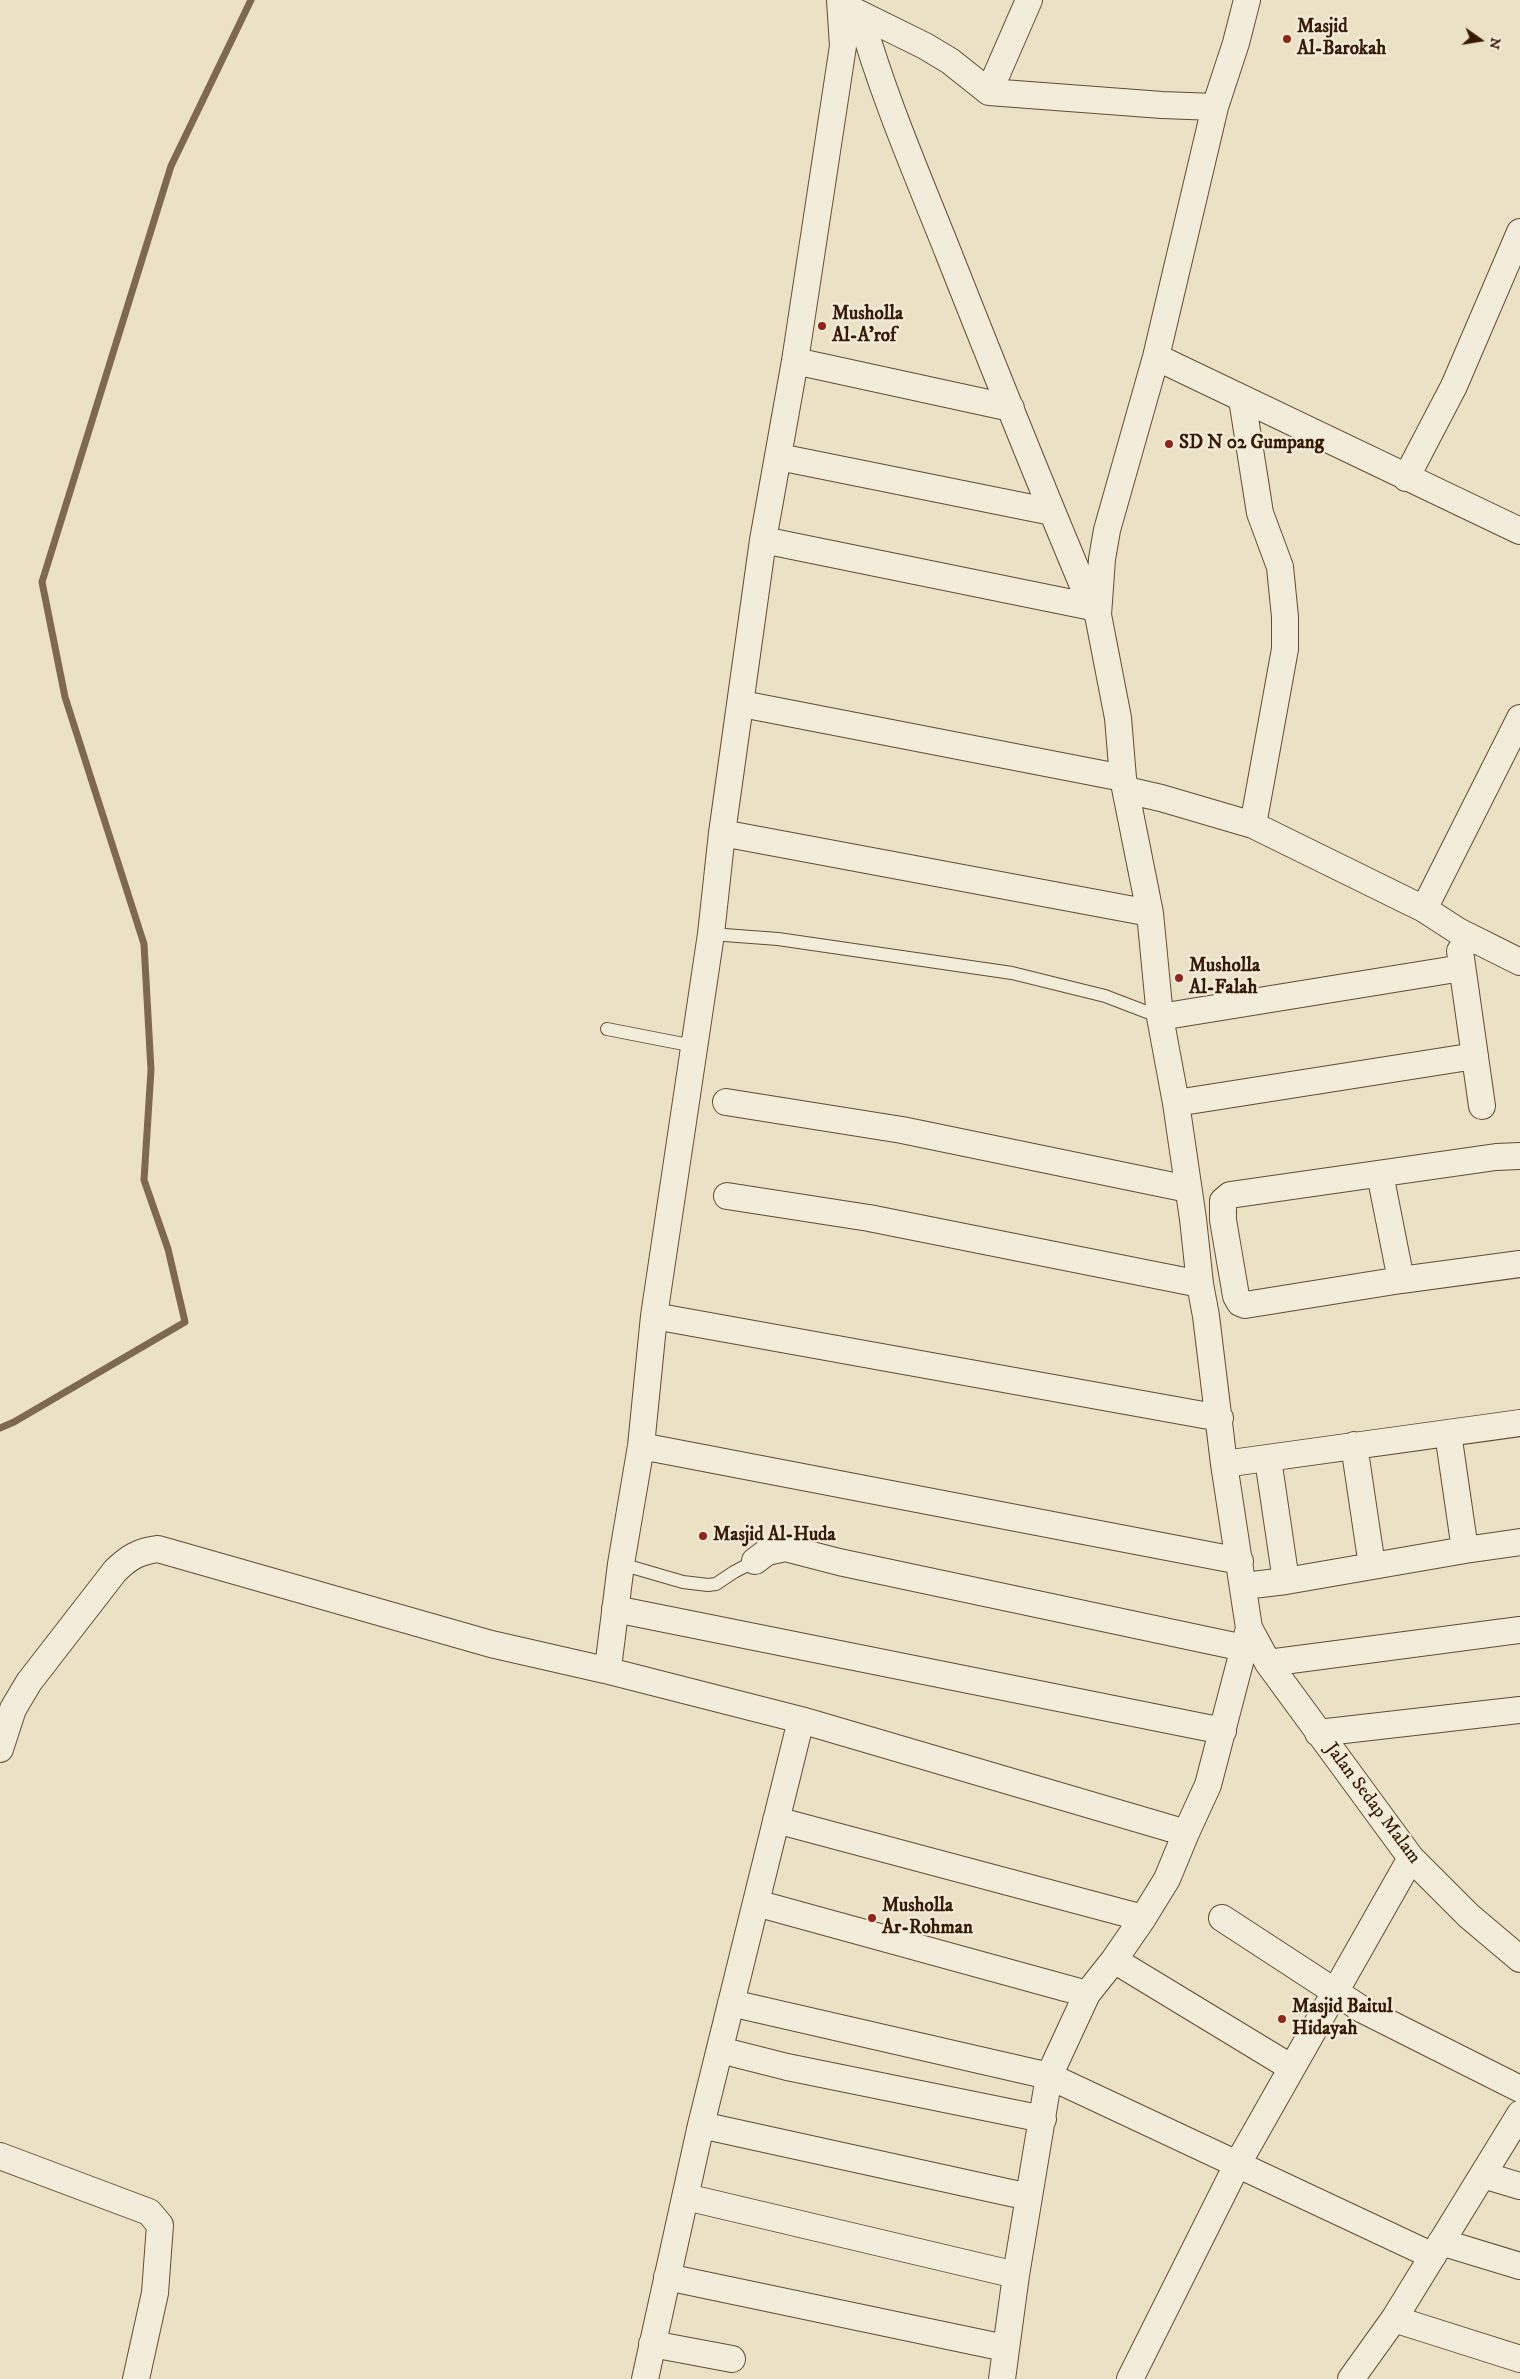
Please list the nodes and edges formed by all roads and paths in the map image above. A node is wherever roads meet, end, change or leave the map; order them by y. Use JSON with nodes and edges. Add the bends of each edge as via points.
{"nodes":[{"id":1,"x":1029,"y":0,"type":"edge"},
{"id":2,"x":1247,"y":0,"type":"edge"},
{"id":3,"x":847,"y":6,"type":"edge"},
{"id":4,"x":989,"y":92,"type":"junction"},
{"id":5,"x":1215,"y":107,"type":"junction"},
{"id":6,"x":1520,"y":232,"type":"edge"},
{"id":7,"x":1156,"y":357,"type":"junction"},
{"id":8,"x":795,"y":361,"type":"junction"},
{"id":9,"x":1242,"y":399,"type":"junction"},
{"id":10,"x":1011,"y":408,"type":"junction"},
{"id":11,"x":779,"y":456,"type":"junction"},
{"id":12,"x":1406,"y":478,"type":"junction"},
{"id":13,"x":1052,"y":512,"type":"junction"},
{"id":14,"x":1520,"y":531,"type":"edge"},
{"id":15,"x":763,"y":540,"type":"junction"},
{"id":16,"x":1095,"y":611,"type":"junction"},
{"id":17,"x":742,"y":704,"type":"junction"},
{"id":18,"x":1520,"y":718,"type":"edge"},
{"id":19,"x":1124,"y":784,"type":"junction"},
{"id":20,"x":1253,"y":825,"type":"junction"},
{"id":21,"x":722,"y":833,"type":"junction"},
{"id":22,"x":1424,"y":910,"type":"junction"},
{"id":23,"x":1150,"y":913,"type":"junction"},
{"id":24,"x":1458,"y":931,"type":"junction"},
{"id":25,"x":711,"y":934,"type":"junction"},
{"id":26,"x":1520,"y":962,"type":"edge"},
{"id":27,"x":1462,"y":968,"type":"junction"},
{"id":28,"x":1160,"y":1017,"type":"junction"},
{"id":29,"x":607,"y":1029,"type":"dead end"},
{"id":30,"x":694,"y":1046,"type":"junction"},
{"id":31,"x":1475,"y":1056,"type":"junction"},
{"id":32,"x":726,"y":1102,"type":"dead end"},
{"id":33,"x":1176,"y":1103,"type":"junction"},
{"id":34,"x":1482,"y":1106,"type":"dead end"},
{"id":35,"x":1520,"y":1156,"type":"edge"},
{"id":36,"x":1380,"y":1174,"type":"junction"},
{"id":37,"x":1188,"y":1189,"type":"junction"},
{"id":38,"x":727,"y":1196,"type":"dead end"},
{"id":39,"x":1229,"y":1256,"type":"junction"},
{"id":40,"x":1520,"y":1264,"type":"edge"},
{"id":41,"x":1199,"y":1273,"type":"junction"},
{"id":42,"x":1401,"y":1280,"type":"junction"},
{"id":43,"x":654,"y":1316,"type":"junction"},
{"id":44,"x":1220,"y":1418,"type":"junction"},
{"id":45,"x":1520,"y":1423,"type":"edge"},
{"id":46,"x":1448,"y":1433,"type":"junction"},
{"id":47,"x":1354,"y":1445,"type":"junction"},
{"id":48,"x":641,"y":1446,"type":"junction"},
{"id":49,"x":1268,"y":1459,"type":"junction"},
{"id":50,"x":1224,"y":1464,"type":"junction"},
{"id":51,"x":1520,"y":1542,"type":"edge"},
{"id":52,"x":1464,"y":1550,"type":"junction"},
{"id":53,"x":755,"y":1561,"type":"joint"},
{"id":54,"x":1240,"y":1561,"type":"junction"},
{"id":55,"x":621,"y":1564,"type":"junction"},
{"id":56,"x":1372,"y":1566,"type":"junction"},
{"id":57,"x":1286,"y":1581,"type":"junction"},
{"id":58,"x":1244,"y":1586,"type":"junction"},
{"id":59,"x":615,"y":1609,"type":"junction"},
{"id":60,"x":1520,"y":1630,"type":"edge"},
{"id":61,"x":1247,"y":1638,"type":"junction"},
{"id":62,"x":1268,"y":1663,"type":"junction"},
{"id":63,"x":606,"y":1670,"type":"junction"},
{"id":64,"x":1520,"y":1710,"type":"edge"},
{"id":65,"x":800,"y":1720,"type":"junction"},
{"id":66,"x":1223,"y":1731,"type":"junction"},
{"id":67,"x":1318,"y":1733,"type":"junction"},
{"id":68,"x":0,"y":1749,"type":"edge"},
{"id":69,"x":776,"y":1820,"type":"junction"},
{"id":70,"x":1186,"y":1833,"type":"junction"},
{"id":71,"x":1411,"y":1858,"type":"junction"},
{"id":72,"x":756,"y":1903,"type":"junction"},
{"id":73,"x":1143,"y":1918,"type":"junction"},
{"id":74,"x":1222,"y":1918,"type":"dead end"},
{"id":75,"x":1520,"y":1959,"type":"edge"},
{"id":76,"x":1114,"y":1960,"type":"junction"},
{"id":77,"x":1335,"y":1992,"type":"junction"},
{"id":78,"x":1087,"y":1994,"type":"junction"},
{"id":79,"x":732,"y":2003,"type":"junction"},
{"id":80,"x":720,"y":2050,"type":"junction"},
{"id":81,"x":1292,"y":2068,"type":"junction"},
{"id":82,"x":1049,"y":2076,"type":"junction"},
{"id":83,"x":1520,"y":2089,"type":"edge"},
{"id":84,"x":1520,"y":2114,"type":"edge"},
{"id":85,"x":1043,"y":2119,"type":"junction"},
{"id":86,"x":701,"y":2124,"type":"junction"},
{"id":87,"x":0,"y":2156,"type":"edge"},
{"id":88,"x":1237,"y":2164,"type":"junction"},
{"id":89,"x":1483,"y":2175,"type":"junction"},
{"id":90,"x":1520,"y":2186,"type":"edge"},
{"id":91,"x":1029,"y":2197,"type":"junction"},
{"id":92,"x":686,"y":2198,"type":"junction"},
{"id":93,"x":1437,"y":2249,"type":"junction"},
{"id":94,"x":1520,"y":2266,"type":"edge"},
{"id":95,"x":1016,"y":2275,"type":"junction"},
{"id":96,"x":667,"y":2277,"type":"junction"},
{"id":97,"x":1394,"y":2319,"type":"junction"},
{"id":98,"x":652,"y":2344,"type":"junction"},
{"id":99,"x":1005,"y":2348,"type":"junction"},
{"id":100,"x":732,"y":2359,"type":"dead end"},
{"id":101,"x":1520,"y":2359,"type":"edge"},
{"id":102,"x":136,"y":2379,"type":"edge"},
{"id":103,"x":645,"y":2379,"type":"edge"},
{"id":104,"x":1002,"y":2379,"type":"edge"},
{"id":105,"x":1130,"y":2379,"type":"edge"},
{"id":106,"x":1351,"y":2379,"type":"edge"}],
"edges":[{"from":1,"to":4,"type":"street"},
{"from":2,"to":5,"type":"street"},
{"from":3,"to":4,"type":"street","via":[[925,46]]},
{"from":3,"to":8,"type":"street"},
{"from":3,"to":10,"type":"street","via":[[888,98]]},
{"from":4,"to":5,"type":"street"},
{"from":5,"to":7,"type":"street"},
{"from":6,"to":12,"type":"street","via":[[1454,386]]},
{"from":7,"to":9,"type":"street"},
{"from":7,"to":16,"type":"street","via":[[1106,530]]},
{"from":8,"to":10,"type":"street"},
{"from":8,"to":11,"type":"street"},
{"from":9,"to":12,"type":"street"},
{"from":9,"to":20,"type":"street","via":[[1260,513],[1280,567],[1285,618],[1285,649]]},
{"from":10,"to":13,"type":"street"},
{"from":11,"to":13,"type":"street"},
{"from":11,"to":15,"type":"street"},
{"from":12,"to":14,"type":"street"},
{"from":13,"to":16,"type":"street"},
{"from":15,"to":16,"type":"street"},
{"from":15,"to":17,"type":"street"},
{"from":16,"to":19,"type":"street","via":[[1118,718]]},
{"from":17,"to":19,"type":"street"},
{"from":17,"to":21,"type":"street"},
{"from":18,"to":22,"type":"street"},
{"from":19,"to":20,"type":"street"},
{"from":19,"to":23,"type":"street"},
{"from":20,"to":22,"type":"street"},
{"from":21,"to":23,"type":"street"},
{"from":21,"to":25,"type":"street"},
{"from":22,"to":24,"type":"street"},
{"from":23,"to":28,"type":"street"},
{"from":24,"to":26,"type":"street"},
{"from":24,"to":27,"type":"street"},
{"from":25,"to":28,"type":"lane","via":[[778,939],[1012,973],[1105,996]]},
{"from":25,"to":30,"type":"street"},
{"from":27,"to":28,"type":"street"},
{"from":27,"to":31,"type":"street"},
{"from":28,"to":33,"type":"street"},
{"from":29,"to":30,"type":"lane"},
{"from":30,"to":43,"type":"street"},
{"from":31,"to":33,"type":"street"},
{"from":31,"to":34,"type":"street"},
{"from":32,"to":37,"type":"street","via":[[902,1130]]},
{"from":33,"to":37,"type":"street"},
{"from":35,"to":36,"type":"street"},
{"from":36,"to":39,"type":"street","via":[[1230,1195],[1223,1201]]},
{"from":36,"to":42,"type":"street"},
{"from":37,"to":41,"type":"street"},
{"from":38,"to":41,"type":"street"},
{"from":39,"to":41,"type":"street"},
{"from":39,"to":42,"type":"street","via":[[1236,1296],[1245,1305]]},
{"from":40,"to":42,"type":"street"},
{"from":41,"to":44,"type":"street"},
{"from":43,"to":44,"type":"street"},
{"from":43,"to":48,"type":"street"},
{"from":44,"to":50,"type":"street"},
{"from":45,"to":46,"type":"street"},
{"from":46,"to":47,"type":"street"},
{"from":46,"to":52,"type":"street"},
{"from":47,"to":49,"type":"street"},
{"from":47,"to":56,"type":"street"},
{"from":48,"to":54,"type":"street"},
{"from":48,"to":55,"type":"street"},
{"from":49,"to":50,"type":"street"},
{"from":49,"to":57,"type":"street"},
{"from":50,"to":54,"type":"street"},
{"from":51,"to":52,"type":"street"},
{"from":52,"to":56,"type":"street"},
{"from":53,"to":55,"type":"lane","via":[[716,1584],[708,1585],[683,1582]]},
{"from":53,"to":61,"type":"street","via":[[767,1552],[785,1548],[839,1562]]},
{"from":54,"to":58,"type":"street"},
{"from":55,"to":59,"type":"street"},
{"from":56,"to":57,"type":"street"},
{"from":57,"to":58,"type":"street"},
{"from":58,"to":61,"type":"street"},
{"from":59,"to":63,"type":"street"},
{"from":59,"to":66,"type":"street"},
{"from":60,"to":62,"type":"street"},
{"from":61,"to":62,"type":"street","name":"Jalan Sedap Malam"},
{"from":61,"to":66,"type":"street"},
{"from":62,"to":67,"type":"street","name":"Jalan Sedap Malam"},
{"from":63,"to":65,"type":"street"},
{"from":63,"to":68,"type":"street","via":[[491,1644],[158,1548],[128,1558],[115,1571],[29,1682],[13,1709]]},
{"from":64,"to":67,"type":"street"},
{"from":65,"to":69,"type":"street"},
{"from":65,"to":70,"type":"street"},
{"from":66,"to":70,"type":"street","via":[[1208,1785]]},
{"from":67,"to":71,"type":"street","name":"Jalan Sedap Malam"},
{"from":69,"to":72,"type":"street"},
{"from":69,"to":73,"type":"street"},
{"from":70,"to":73,"type":"street","via":[[1166,1879]]},
{"from":71,"to":75,"type":"street","name":"Jalan Sedap Malam","via":[[1469,1916]]},
{"from":71,"to":77,"type":"street"},
{"from":72,"to":78,"type":"street"},
{"from":72,"to":79,"type":"street"},
{"from":73,"to":76,"type":"street"},
{"from":74,"to":77,"type":"street"},
{"from":76,"to":78,"type":"street"},
{"from":76,"to":81,"type":"street"},
{"from":77,"to":81,"type":"street"},
{"from":77,"to":83,"type":"street","via":[[1392,2026]]},
{"from":78,"to":82,"type":"street"},
{"from":79,"to":80,"type":"street"},
{"from":79,"to":82,"type":"street"},
{"from":80,"to":85,"type":"street","via":[[787,2067]]},
{"from":80,"to":86,"type":"street"},
{"from":81,"to":88,"type":"street"},
{"from":82,"to":85,"type":"street"},
{"from":82,"to":88,"type":"street"},
{"from":84,"to":89,"type":"street"},
{"from":85,"to":91,"type":"street"},
{"from":86,"to":91,"type":"street"},
{"from":86,"to":92,"type":"street"},
{"from":87,"to":102,"type":"street","via":[[149,2212],[160,2225],[155,2293]]},
{"from":88,"to":93,"type":"street"},
{"from":88,"to":105,"type":"street"},
{"from":89,"to":90,"type":"street"},
{"from":89,"to":93,"type":"street"},
{"from":91,"to":95,"type":"street"},
{"from":92,"to":95,"type":"street"},
{"from":92,"to":96,"type":"street"},
{"from":93,"to":94,"type":"street"},
{"from":93,"to":97,"type":"street"},
{"from":95,"to":99,"type":"street"},
{"from":96,"to":98,"type":"street"},
{"from":96,"to":99,"type":"street"},
{"from":97,"to":101,"type":"street"},
{"from":97,"to":106,"type":"street"},
{"from":98,"to":100,"type":"street"},
{"from":98,"to":103,"type":"street"},
{"from":99,"to":104,"type":"street"}]}
